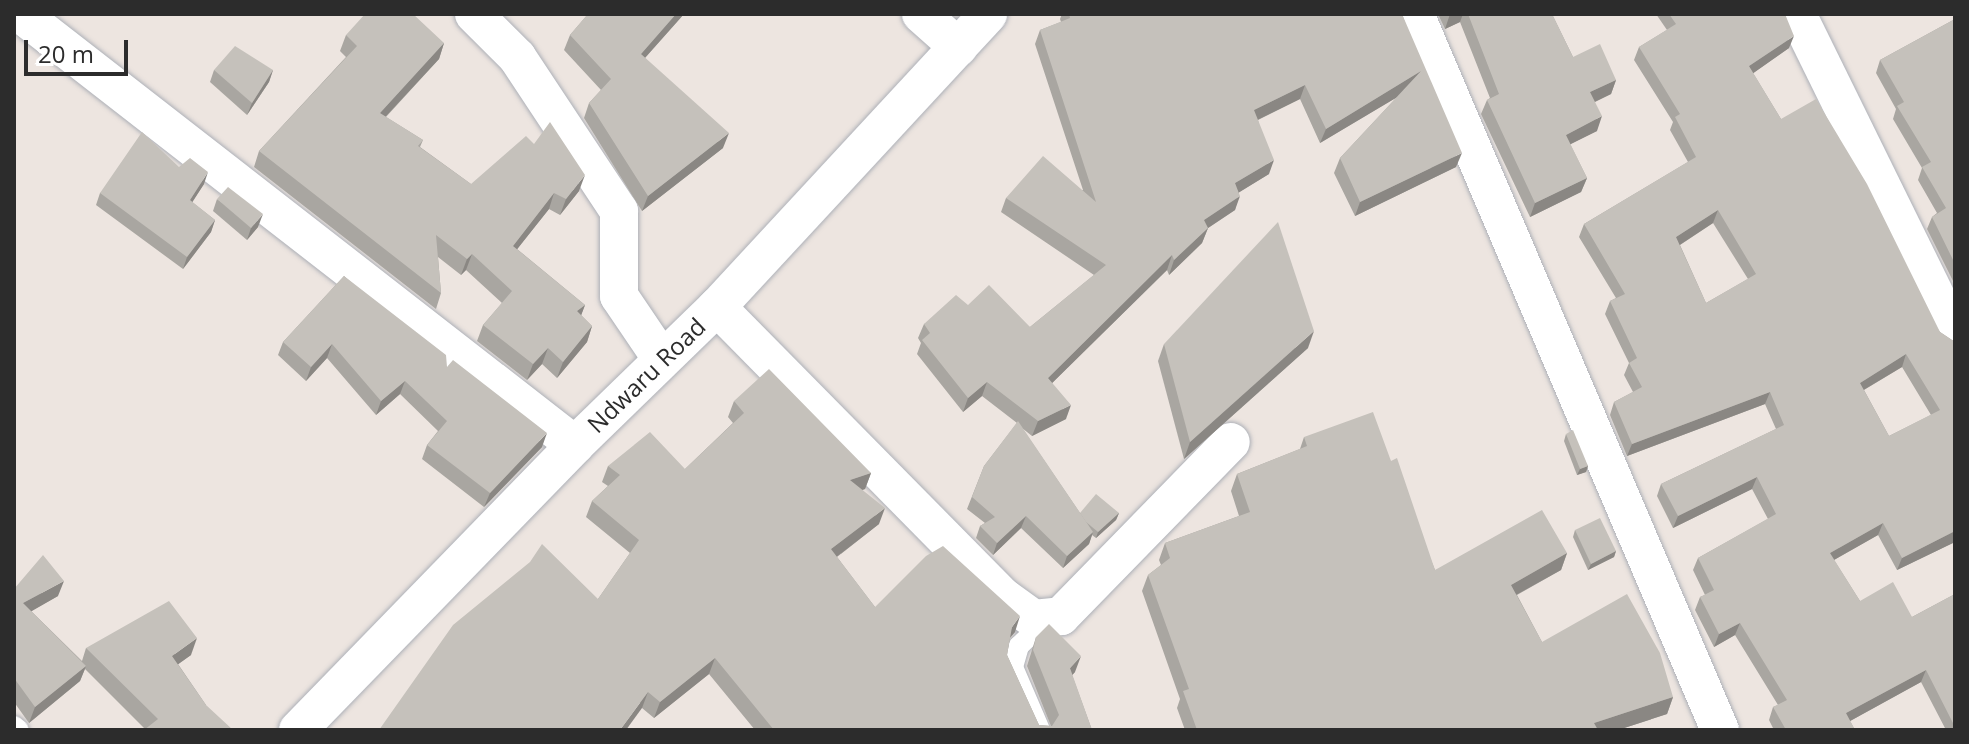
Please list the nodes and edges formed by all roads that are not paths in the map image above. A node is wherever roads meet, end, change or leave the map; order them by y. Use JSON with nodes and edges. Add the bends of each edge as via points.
{"nodes":[{"id":1,"x":21,"y":14,"type":"edge"},
{"id":2,"x":474,"y":14,"type":"edge"},
{"id":3,"x":921,"y":14,"type":"edge"},
{"id":4,"x":988,"y":14,"type":"edge"},
{"id":5,"x":1415,"y":14,"type":"edge"},
{"id":6,"x":1797,"y":14,"type":"edge"},
{"id":7,"x":958,"y":47,"type":"junction"},
{"id":8,"x":717,"y":307,"type":"junction"},
{"id":9,"x":1955,"y":335,"type":"edge"},
{"id":10,"x":661,"y":358,"type":"junction"},
{"id":11,"x":1231,"y":442,"type":"dead end"},
{"id":12,"x":575,"y":445,"type":"junction"},
{"id":13,"x":1045,"y":621,"type":"junction"},
{"id":14,"x":14,"y":726,"type":"edge"},
{"id":15,"x":1716,"y":729,"type":"edge"},
{"id":16,"x":19,"y":730,"type":"edge"},
{"id":17,"x":298,"y":730,"type":"edge"},
{"id":18,"x":1040,"y":730,"type":"edge"}],
"edges":[{"from":1,"to":12,"type":"street"},
{"from":2,"to":10,"type":"street","via":[[517,57],[619,211],[619,296]]},
{"from":3,"to":7,"type":"street"},
{"from":4,"to":7,"type":"street","name":"Ndwaru Road"},
{"from":5,"to":15,"type":"street"},
{"from":6,"to":9,"type":"street"},
{"from":7,"to":8,"type":"street","name":"Ndwaru Road"},
{"from":8,"to":10,"type":"street","name":"Ndwaru Road"},
{"from":8,"to":13,"type":"street","via":[[1002,596],[1023,615]]},
{"from":10,"to":12,"type":"street","name":"Ndwaru Road"},
{"from":11,"to":13,"type":"street","via":[[1061,616]]},
{"from":12,"to":17,"type":"street","name":"Ndwaru Road"},
{"from":13,"to":18,"type":"lane","via":[[1019,646],[1013,667]]},
{"from":14,"to":16,"type":"lane"}]}
